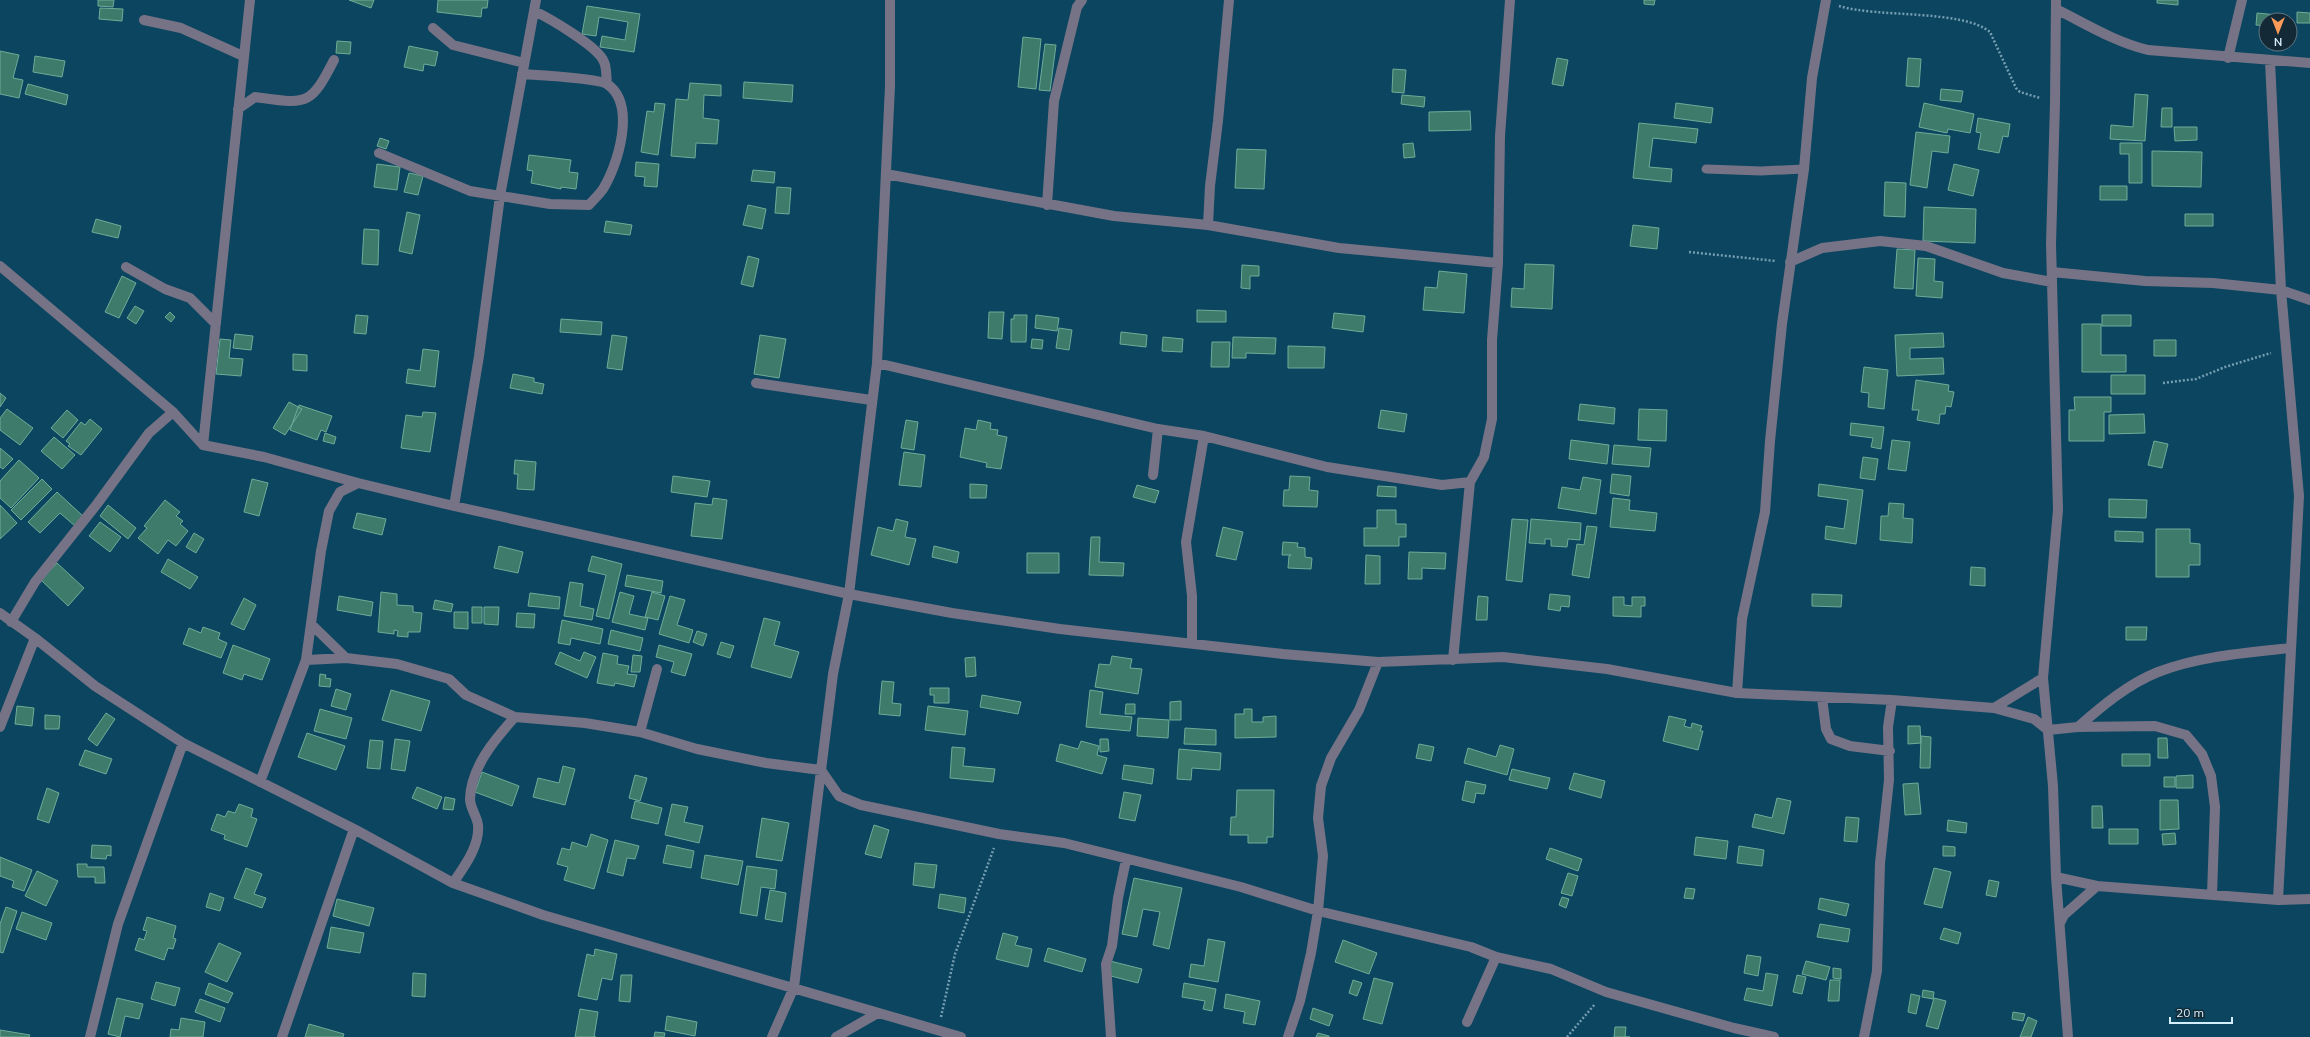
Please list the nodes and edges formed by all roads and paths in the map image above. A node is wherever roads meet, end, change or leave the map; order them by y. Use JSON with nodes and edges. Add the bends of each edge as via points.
{"nodes":[{"id":1,"x":250,"y":0,"type":"edge"},
{"id":2,"x":536,"y":0,"type":"edge"},
{"id":3,"x":890,"y":0,"type":"edge"},
{"id":4,"x":1082,"y":0,"type":"edge"},
{"id":5,"x":1229,"y":0,"type":"edge"},
{"id":6,"x":1510,"y":0,"type":"edge"},
{"id":7,"x":2242,"y":0,"type":"edge"},
{"id":8,"x":1825,"y":1,"type":"edge"},
{"id":9,"x":2056,"y":4,"type":"edge"},
{"id":10,"x":534,"y":11,"type":"junction"},
{"id":11,"x":144,"y":20,"type":"dead end"},
{"id":12,"x":434,"y":28,"type":"dead end"},
{"id":13,"x":243,"y":56,"type":"junction"},
{"id":14,"x":2228,"y":58,"type":"junction"},
{"id":15,"x":334,"y":60,"type":"dead end"},
{"id":16,"x":2270,"y":60,"type":"junction"},
{"id":17,"x":524,"y":63,"type":"junction"},
{"id":18,"x":2310,"y":63,"type":"edge"},
{"id":19,"x":522,"y":74,"type":"junction"},
{"id":20,"x":607,"y":84,"type":"junction"},
{"id":21,"x":2055,"y":103,"type":"junction"},
{"id":22,"x":238,"y":110,"type":"junction"},
{"id":23,"x":379,"y":153,"type":"dead end"},
{"id":24,"x":1706,"y":169,"type":"dead end"},
{"id":25,"x":1804,"y":169,"type":"junction"},
{"id":26,"x":886,"y":174,"type":"junction"},
{"id":27,"x":500,"y":196,"type":"junction"},
{"id":28,"x":1047,"y":205,"type":"junction"},
{"id":29,"x":1208,"y":225,"type":"junction"},
{"id":30,"x":1689,"y":252,"type":"dead end"},
{"id":31,"x":1790,"y":262,"type":"junction"},
{"id":32,"x":1498,"y":263,"type":"junction"},
{"id":33,"x":0,"y":266,"type":"edge"},
{"id":34,"x":126,"y":267,"type":"dead end"},
{"id":35,"x":2052,"y":277,"type":"junction"},
{"id":36,"x":2280,"y":290,"type":"junction"},
{"id":37,"x":2310,"y":300,"type":"edge"},
{"id":38,"x":216,"y":324,"type":"junction"},
{"id":39,"x":2286,"y":349,"type":"junction"},
{"id":40,"x":877,"y":363,"type":"junction"},
{"id":41,"x":756,"y":383,"type":"dead end"},
{"id":42,"x":2163,"y":383,"type":"dead end"},
{"id":43,"x":871,"y":400,"type":"junction"},
{"id":44,"x":173,"y":412,"type":"junction"},
{"id":45,"x":1158,"y":429,"type":"junction"},
{"id":46,"x":1204,"y":436,"type":"junction"},
{"id":47,"x":203,"y":445,"type":"junction"},
{"id":48,"x":1153,"y":475,"type":"dead end"},
{"id":49,"x":1470,"y":482,"type":"junction"},
{"id":50,"x":358,"y":483,"type":"junction"},
{"id":51,"x":454,"y":506,"type":"junction"},
{"id":52,"x":849,"y":594,"type":"junction"},
{"id":53,"x":0,"y":613,"type":"edge"},
{"id":54,"x":11,"y":622,"type":"junction"},
{"id":55,"x":311,"y":624,"type":"junction"},
{"id":56,"x":35,"y":638,"type":"junction"},
{"id":57,"x":1192,"y":644,"type":"junction"},
{"id":58,"x":2290,"y":648,"type":"junction"},
{"id":59,"x":346,"y":658,"type":"junction"},
{"id":60,"x":306,"y":660,"type":"junction"},
{"id":61,"x":1453,"y":660,"type":"junction"},
{"id":62,"x":1378,"y":662,"type":"junction"},
{"id":63,"x":657,"y":669,"type":"dead end"},
{"id":64,"x":2043,"y":678,"type":"junction"},
{"id":65,"x":1737,"y":693,"type":"junction"},
{"id":66,"x":1822,"y":698,"type":"junction"},
{"id":67,"x":1892,"y":700,"type":"junction"},
{"id":68,"x":1994,"y":708,"type":"junction"},
{"id":69,"x":515,"y":717,"type":"junction"},
{"id":70,"x":0,"y":727,"type":"edge"},
{"id":71,"x":2078,"y":727,"type":"junction"},
{"id":72,"x":2048,"y":730,"type":"junction"},
{"id":73,"x":640,"y":732,"type":"junction"},
{"id":74,"x":183,"y":742,"type":"junction"},
{"id":75,"x":1890,"y":752,"type":"junction"},
{"id":76,"x":822,"y":770,"type":"junction"},
{"id":77,"x":260,"y":782,"type":"junction"},
{"id":78,"x":354,"y":829,"type":"junction"},
{"id":79,"x":999,"y":834,"type":"junction"},
{"id":80,"x":1126,"y":860,"type":"junction"},
{"id":81,"x":2056,"y":877,"type":"junction"},
{"id":82,"x":453,"y":883,"type":"junction"},
{"id":83,"x":2097,"y":886,"type":"junction"},
{"id":84,"x":2212,"y":895,"type":"junction"},
{"id":85,"x":2310,"y":899,"type":"edge"},
{"id":86,"x":2278,"y":900,"type":"junction"},
{"id":87,"x":1318,"y":911,"type":"junction"},
{"id":88,"x":2060,"y":923,"type":"junction"},
{"id":89,"x":1496,"y":957,"type":"junction"},
{"id":90,"x":794,"y":987,"type":"junction"},
{"id":91,"x":1606,"y":992,"type":"junction"},
{"id":92,"x":878,"y":1013,"type":"junction"},
{"id":93,"x":1467,"y":1022,"type":"dead end"},
{"id":94,"x":938,"y":1032,"type":"junction"},
{"id":95,"x":90,"y":1037,"type":"edge"},
{"id":96,"x":282,"y":1037,"type":"edge"},
{"id":97,"x":772,"y":1037,"type":"edge"},
{"id":98,"x":836,"y":1037,"type":"edge"},
{"id":99,"x":961,"y":1037,"type":"edge"},
{"id":100,"x":1111,"y":1037,"type":"edge"},
{"id":101,"x":1288,"y":1037,"type":"edge"},
{"id":102,"x":1567,"y":1037,"type":"edge"},
{"id":103,"x":1774,"y":1037,"type":"edge"},
{"id":104,"x":1864,"y":1037,"type":"edge"},
{"id":105,"x":2068,"y":1037,"type":"edge"}],
"edges":[{"from":1,"to":13,"type":"street"},
{"from":2,"to":10,"type":"street"},
{"from":3,"to":26,"type":"street"},
{"from":4,"to":28,"type":"street","via":[[1077,7],[1054,101]]},
{"from":5,"to":29,"type":"street"},
{"from":6,"to":32,"type":"street","via":[[1500,136]]},
{"from":7,"to":14,"type":"street"},
{"from":8,"to":21,"type":"path","via":[[1843,7],[1952,19],[1982,26],[1990,32],[2016,88],[2020,92]]},
{"from":8,"to":25,"type":"street","via":[[1812,78]]},
{"from":9,"to":14,"type":"street","via":[[2127,45],[2148,50]]},
{"from":9,"to":21,"type":"street"},
{"from":10,"to":17,"type":"street"},
{"from":10,"to":20,"type":"street","via":[[556,22],[599,54],[604,61]]},
{"from":11,"to":13,"type":"street","via":[[181,28]]},
{"from":12,"to":17,"type":"street","via":[[453,45]]},
{"from":13,"to":22,"type":"street"},
{"from":14,"to":16,"type":"street"},
{"from":15,"to":22,"type":"street","via":[[319,90],[307,100],[284,101],[255,97]]},
{"from":16,"to":18,"type":"street"},
{"from":16,"to":36,"type":"street"},
{"from":17,"to":19,"type":"street"},
{"from":19,"to":20,"type":"street"},
{"from":19,"to":27,"type":"street"},
{"from":20,"to":27,"type":"street","via":[[618,95],[624,111],[615,163],[602,190],[589,205],[550,204]]},
{"from":21,"to":35,"type":"street","via":[[2050,244]]},
{"from":22,"to":38,"type":"street"},
{"from":23,"to":27,"type":"street","via":[[470,191]]},
{"from":24,"to":25,"type":"lane"},
{"from":25,"to":31,"type":"street"},
{"from":26,"to":28,"type":"street"},
{"from":26,"to":40,"type":"street"},
{"from":27,"to":51,"type":"street","via":[[479,356]]},
{"from":28,"to":29,"type":"street","via":[[1114,216]]},
{"from":29,"to":32,"type":"street","via":[[1339,248]]},
{"from":30,"to":31,"type":"path"},
{"from":31,"to":35,"type":"street","via":[[1822,248],[1880,241],[1926,246],[2003,273]]},
{"from":31,"to":65,"type":"street","via":[[1770,441],[1765,512],[1742,619]]},
{"from":32,"to":49,"type":"street","via":[[1492,332],[1492,419],[1484,457]]},
{"from":33,"to":44,"type":"street"},
{"from":34,"to":38,"type":"street","via":[[165,289],[190,298]]},
{"from":35,"to":36,"type":"street","via":[[2213,283]]},
{"from":35,"to":64,"type":"street","via":[[2058,510]]},
{"from":36,"to":37,"type":"street"},
{"from":36,"to":39,"type":"street"},
{"from":38,"to":47,"type":"street"},
{"from":39,"to":42,"type":"path","via":[[2225,367],[2196,379]]},
{"from":39,"to":58,"type":"street","via":[[2298,496]]},
{"from":40,"to":43,"type":"street"},
{"from":40,"to":45,"type":"street"},
{"from":41,"to":43,"type":"street"},
{"from":43,"to":52,"type":"street"},
{"from":44,"to":47,"type":"street"},
{"from":44,"to":54,"type":"street","via":[[149,433],[35,582]]},
{"from":45,"to":46,"type":"street"},
{"from":45,"to":48,"type":"street"},
{"from":46,"to":49,"type":"street","via":[[1327,467],[1442,485]]},
{"from":46,"to":57,"type":"street","via":[[1186,542],[1192,596]]},
{"from":47,"to":50,"type":"street","via":[[264,457]]},
{"from":49,"to":61,"type":"street"},
{"from":50,"to":51,"type":"street"},
{"from":50,"to":55,"type":"street","via":[[340,492],[329,511]]},
{"from":51,"to":52,"type":"street"},
{"from":52,"to":57,"type":"street","via":[[976,617]]},
{"from":52,"to":76,"type":"street","via":[[833,674]]},
{"from":53,"to":54,"type":"street"},
{"from":54,"to":56,"type":"street"},
{"from":55,"to":59,"type":"street"},
{"from":55,"to":60,"type":"street"},
{"from":56,"to":70,"type":"street"},
{"from":56,"to":74,"type":"street","via":[[95,686]]},
{"from":57,"to":62,"type":"street"},
{"from":58,"to":71,"type":"street","via":[[2194,660],[2157,672],[2113,697]]},
{"from":58,"to":86,"type":"street"},
{"from":59,"to":60,"type":"street"},
{"from":59,"to":69,"type":"street","via":[[390,662],[449,679],[466,695]]},
{"from":60,"to":77,"type":"street"},
{"from":61,"to":62,"type":"street"},
{"from":61,"to":65,"type":"street","via":[[1503,657],[1608,669]]},
{"from":62,"to":87,"type":"street","via":[[1359,710],[1331,758],[1321,786],[1318,818],[1323,856]]},
{"from":63,"to":73,"type":"street"},
{"from":64,"to":68,"type":"street"},
{"from":64,"to":72,"type":"street"},
{"from":65,"to":66,"type":"street"},
{"from":66,"to":67,"type":"street"},
{"from":66,"to":75,"type":"street","via":[[1826,729],[1831,739],[1850,746]]},
{"from":67,"to":68,"type":"street"},
{"from":67,"to":75,"type":"street","via":[[1888,727]]},
{"from":68,"to":72,"type":"street","via":[[2034,719]]},
{"from":69,"to":73,"type":"street","via":[[584,722]]},
{"from":69,"to":82,"type":"street","via":[[486,753],[474,779],[470,800],[478,824],[477,839]]},
{"from":71,"to":72,"type":"street"},
{"from":71,"to":84,"type":"street","via":[[2155,726],[2186,735],[2202,754],[2210,776],[2215,807]]},
{"from":72,"to":81,"type":"street"},
{"from":73,"to":76,"type":"street","via":[[705,750]]},
{"from":74,"to":77,"type":"street"},
{"from":74,"to":95,"type":"street","via":[[118,924]]},
{"from":75,"to":104,"type":"street","via":[[1880,863],[1877,972]]},
{"from":76,"to":79,"type":"street","via":[[840,796],[861,805]]},
{"from":76,"to":90,"type":"street"},
{"from":77,"to":78,"type":"street"},
{"from":78,"to":82,"type":"street"},
{"from":78,"to":96,"type":"street"},
{"from":79,"to":80,"type":"street","via":[[1064,843]]},
{"from":79,"to":94,"type":"path","via":[[955,954]]},
{"from":80,"to":87,"type":"street","via":[[1241,887]]},
{"from":80,"to":100,"type":"street","via":[[1112,946],[1106,964]]},
{"from":81,"to":83,"type":"street"},
{"from":81,"to":88,"type":"street"},
{"from":82,"to":90,"type":"street","via":[[543,915]]},
{"from":83,"to":84,"type":"street"},
{"from":83,"to":88,"type":"street","via":[[2064,915]]},
{"from":84,"to":86,"type":"street"},
{"from":85,"to":86,"type":"street"},
{"from":87,"to":89,"type":"street","via":[[1471,947]]},
{"from":87,"to":101,"type":"street","via":[[1300,1001]]},
{"from":88,"to":105,"type":"street"},
{"from":89,"to":91,"type":"street","via":[[1551,969]]},
{"from":89,"to":93,"type":"street"},
{"from":90,"to":92,"type":"street"},
{"from":90,"to":97,"type":"street"},
{"from":91,"to":102,"type":"path","via":[[1586,1012]]},
{"from":91,"to":103,"type":"street"},
{"from":92,"to":94,"type":"street"},
{"from":92,"to":98,"type":"street"},
{"from":94,"to":99,"type":"street"}]}
